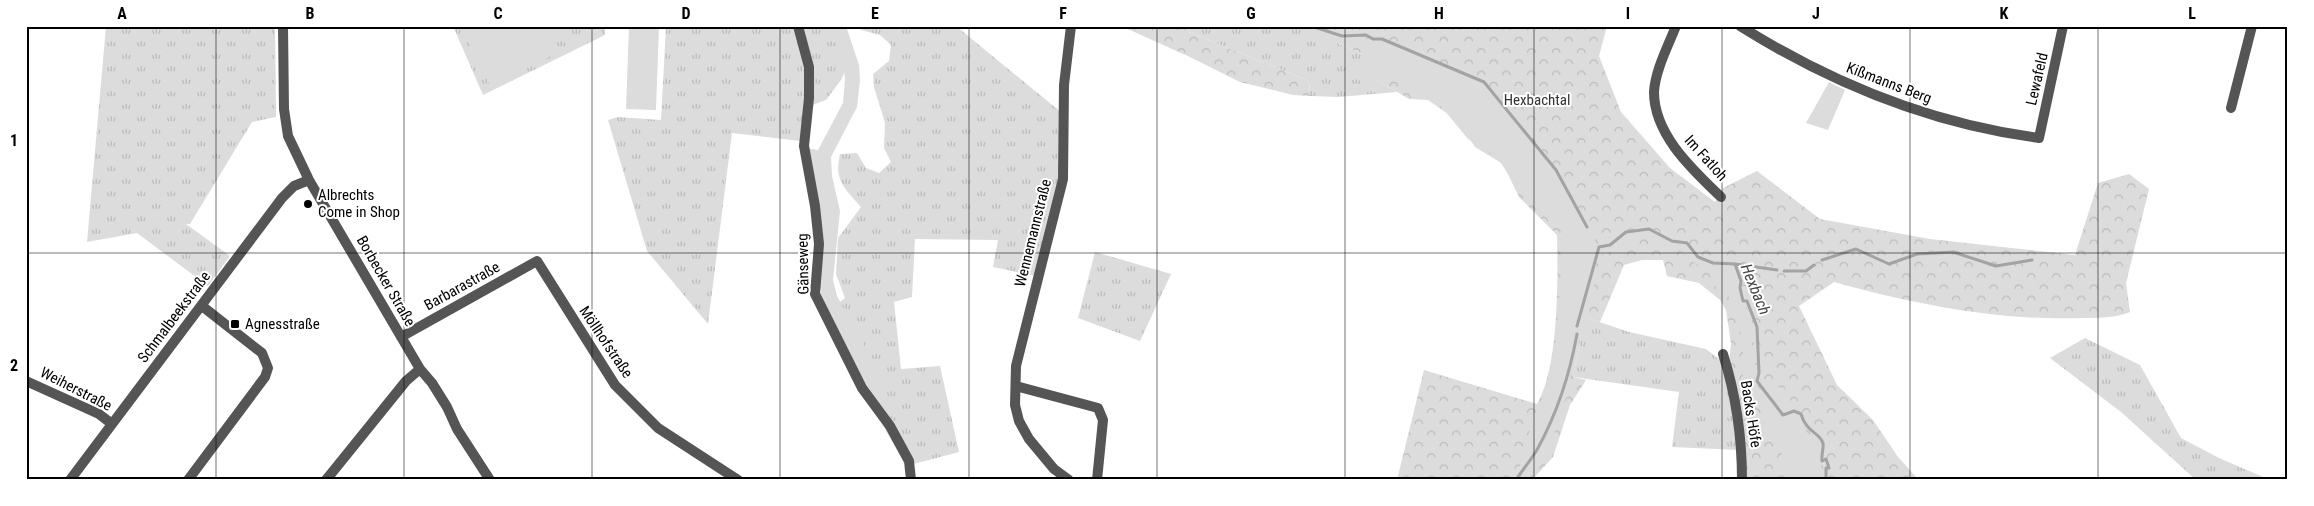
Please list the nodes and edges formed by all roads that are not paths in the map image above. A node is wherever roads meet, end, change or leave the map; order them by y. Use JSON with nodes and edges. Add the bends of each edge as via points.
{"nodes":[{"id":1,"x":282,"y":26,"type":"edge"},
{"id":2,"x":798,"y":26,"type":"edge"},
{"id":3,"x":1071,"y":26,"type":"edge"},
{"id":4,"x":1676,"y":26,"type":"edge"},
{"id":5,"x":1740,"y":26,"type":"edge"},
{"id":6,"x":2063,"y":26,"type":"edge"},
{"id":7,"x":2252,"y":26,"type":"edge"},
{"id":8,"x":2231,"y":108,"type":"dead end"},
{"id":9,"x":2038,"y":138,"type":"joint"},
{"id":10,"x":309,"y":180,"type":"junction"},
{"id":11,"x":1721,"y":196,"type":"dead end"},
{"id":12,"x":537,"y":261,"type":"joint"},
{"id":13,"x":202,"y":306,"type":"junction"},
{"id":14,"x":401,"y":337,"type":"junction"},
{"id":15,"x":1722,"y":354,"type":"dead end"},
{"id":16,"x":420,"y":369,"type":"junction"},
{"id":17,"x":26,"y":380,"type":"edge"},
{"id":18,"x":1016,"y":386,"type":"junction"},
{"id":19,"x":112,"y":424,"type":"junction"},
{"id":20,"x":70,"y":480,"type":"edge"},
{"id":21,"x":188,"y":480,"type":"edge"},
{"id":22,"x":326,"y":480,"type":"edge"},
{"id":23,"x":490,"y":480,"type":"edge"},
{"id":24,"x":738,"y":480,"type":"edge"},
{"id":25,"x":911,"y":480,"type":"edge"},
{"id":26,"x":1069,"y":480,"type":"edge"},
{"id":27,"x":1097,"y":480,"type":"edge"},
{"id":28,"x":1742,"y":480,"type":"edge"}],
"edges":[{"from":1,"to":10,"type":"street","name":"Borbecker Straße","via":[[286,125]]},
{"from":2,"to":25,"type":"street","name":"Gänseweg","via":[[808,66],[809,98],[804,146],[819,244],[815,294],[862,388],[890,426],[909,461]]},
{"from":3,"to":18,"type":"street","name":"Wennemannstraße","via":[[1064,85],[1063,179],[1016,366]]},
{"from":4,"to":11,"type":"street","name":"Im Fatloh","via":[[1656,79],[1657,108],[1676,150]]},
{"from":5,"to":9,"type":"street","name":"Kißmanns Berg","via":[[1817,69],[1915,110],[1996,132]]},
{"from":6,"to":9,"type":"street","name":"Lewafeld"},
{"from":7,"to":8,"type":"street"},
{"from":10,"to":13,"type":"street","name":"Schmalbeekstraße","via":[[294,186],[282,198]]},
{"from":10,"to":14,"type":"street","name":"Borbecker Straße"},
{"from":12,"to":14,"type":"street","name":"Barbarastraße"},
{"from":12,"to":24,"type":"street","name":"Möllhofstraße","via":[[614,385],[658,428]]},
{"from":13,"to":19,"type":"street","name":"Schmalbeekstraße"},
{"from":13,"to":21,"type":"street","via":[[262,352],[268,368],[265,377]]},
{"from":14,"to":16,"type":"street","name":"Borbecker Straße"},
{"from":15,"to":28,"type":"street","name":"Backs Höfe","via":[[1735,397],[1742,449]]},
{"from":16,"to":22,"type":"street","via":[[406,381]]},
{"from":16,"to":23,"type":"street","name":"Borbecker Straße","via":[[432,382]]},
{"from":17,"to":19,"type":"street","name":"Weiherstraße","via":[[99,414]]},
{"from":18,"to":26,"type":"street","name":"Wennemannstraße","via":[[1015,405],[1022,427],[1054,469]]},
{"from":18,"to":27,"type":"street","via":[[1098,408],[1103,420]]},
{"from":19,"to":20,"type":"street","name":"Schmalbeekstraße"}]}
